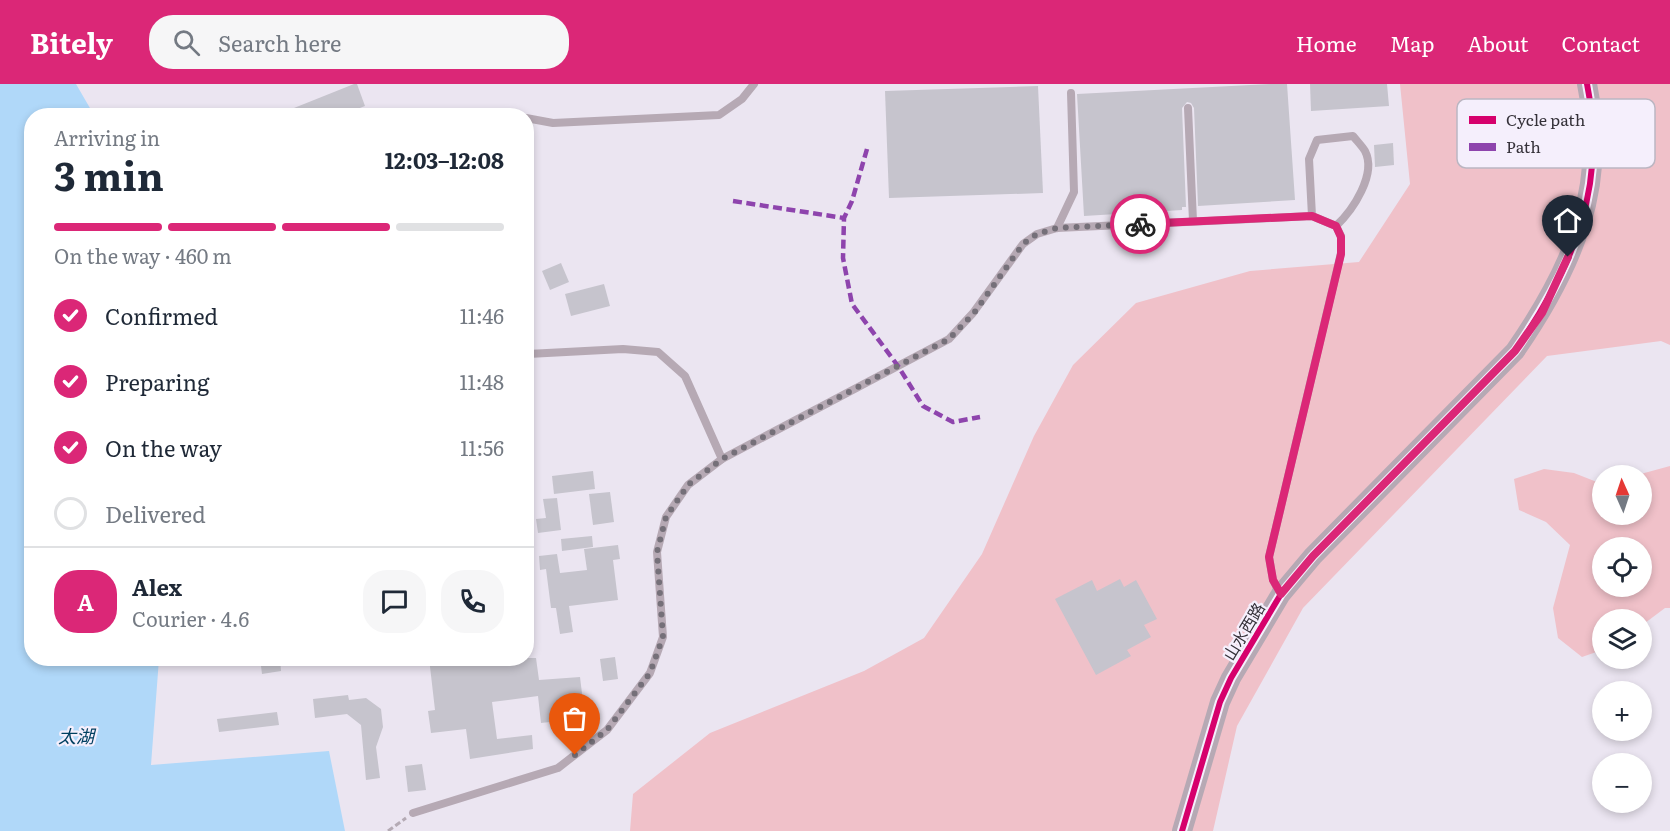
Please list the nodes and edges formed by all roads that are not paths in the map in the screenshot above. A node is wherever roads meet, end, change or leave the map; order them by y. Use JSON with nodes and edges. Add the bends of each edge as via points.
{"nodes":[{"id":1,"x":754,"y":84,"type":"edge"},
{"id":2,"x":1587,"y":84,"type":"edge"},
{"id":3,"x":1071,"y":93,"type":"dead end"},
{"id":4,"x":1589,"y":99,"type":"edge"},
{"id":5,"x":1188,"y":108,"type":"dead end"},
{"id":6,"x":534,"y":119,"type":"edge"},
{"id":7,"x":1593,"y":168,"type":"edge"},
{"id":8,"x":1312,"y":216,"type":"junction"},
{"id":9,"x":1193,"y":221,"type":"junction"},
{"id":10,"x":1336,"y":226,"type":"junction"},
{"id":11,"x":1057,"y":228,"type":"junction"},
{"id":12,"x":534,"y":353,"type":"edge"},
{"id":13,"x":722,"y":459,"type":"junction"},
{"id":14,"x":1281,"y":594,"type":"junction"},
{"id":15,"x":412,"y":813,"type":"road end"},
{"id":16,"x":1182,"y":831,"type":"edge"}],
"edges":[{"from":1,"to":6,"type":"lane","via":[[742,99],[719,115],[553,123]]},
{"from":2,"to":4,"type":"street","name":"山水西路"},
{"from":3,"to":11,"type":"lane","via":[[1074,192]]},
{"from":5,"to":9,"type":"lane"},
{"from":7,"to":14,"type":"street","name":"山水西路","via":[[1577,238],[1542,313],[1515,351],[1313,556]]},
{"from":8,"to":9,"type":"lane"},
{"from":8,"to":10,"type":"lane"},
{"from":8,"to":10,"type":"lane","via":[[1309,159],[1317,140],[1353,136],[1366,152],[1369,176],[1348,216]]},
{"from":9,"to":11,"type":"lane"},
{"from":10,"to":14,"type":"lane","via":[[1341,254],[1269,557],[1273,580]]},
{"from":11,"to":13,"type":"lane","via":[[1037,234],[1023,244],[974,313],[949,339]]},
{"from":12,"to":13,"type":"lane","via":[[624,349],[658,352],[685,376]]},
{"from":13,"to":15,"type":"lane","via":[[688,485],[666,517],[657,552],[663,637],[650,673],[607,730],[558,768]]},
{"from":14,"to":16,"type":"street","name":"山水西路","via":[[1220,702]]}]}
